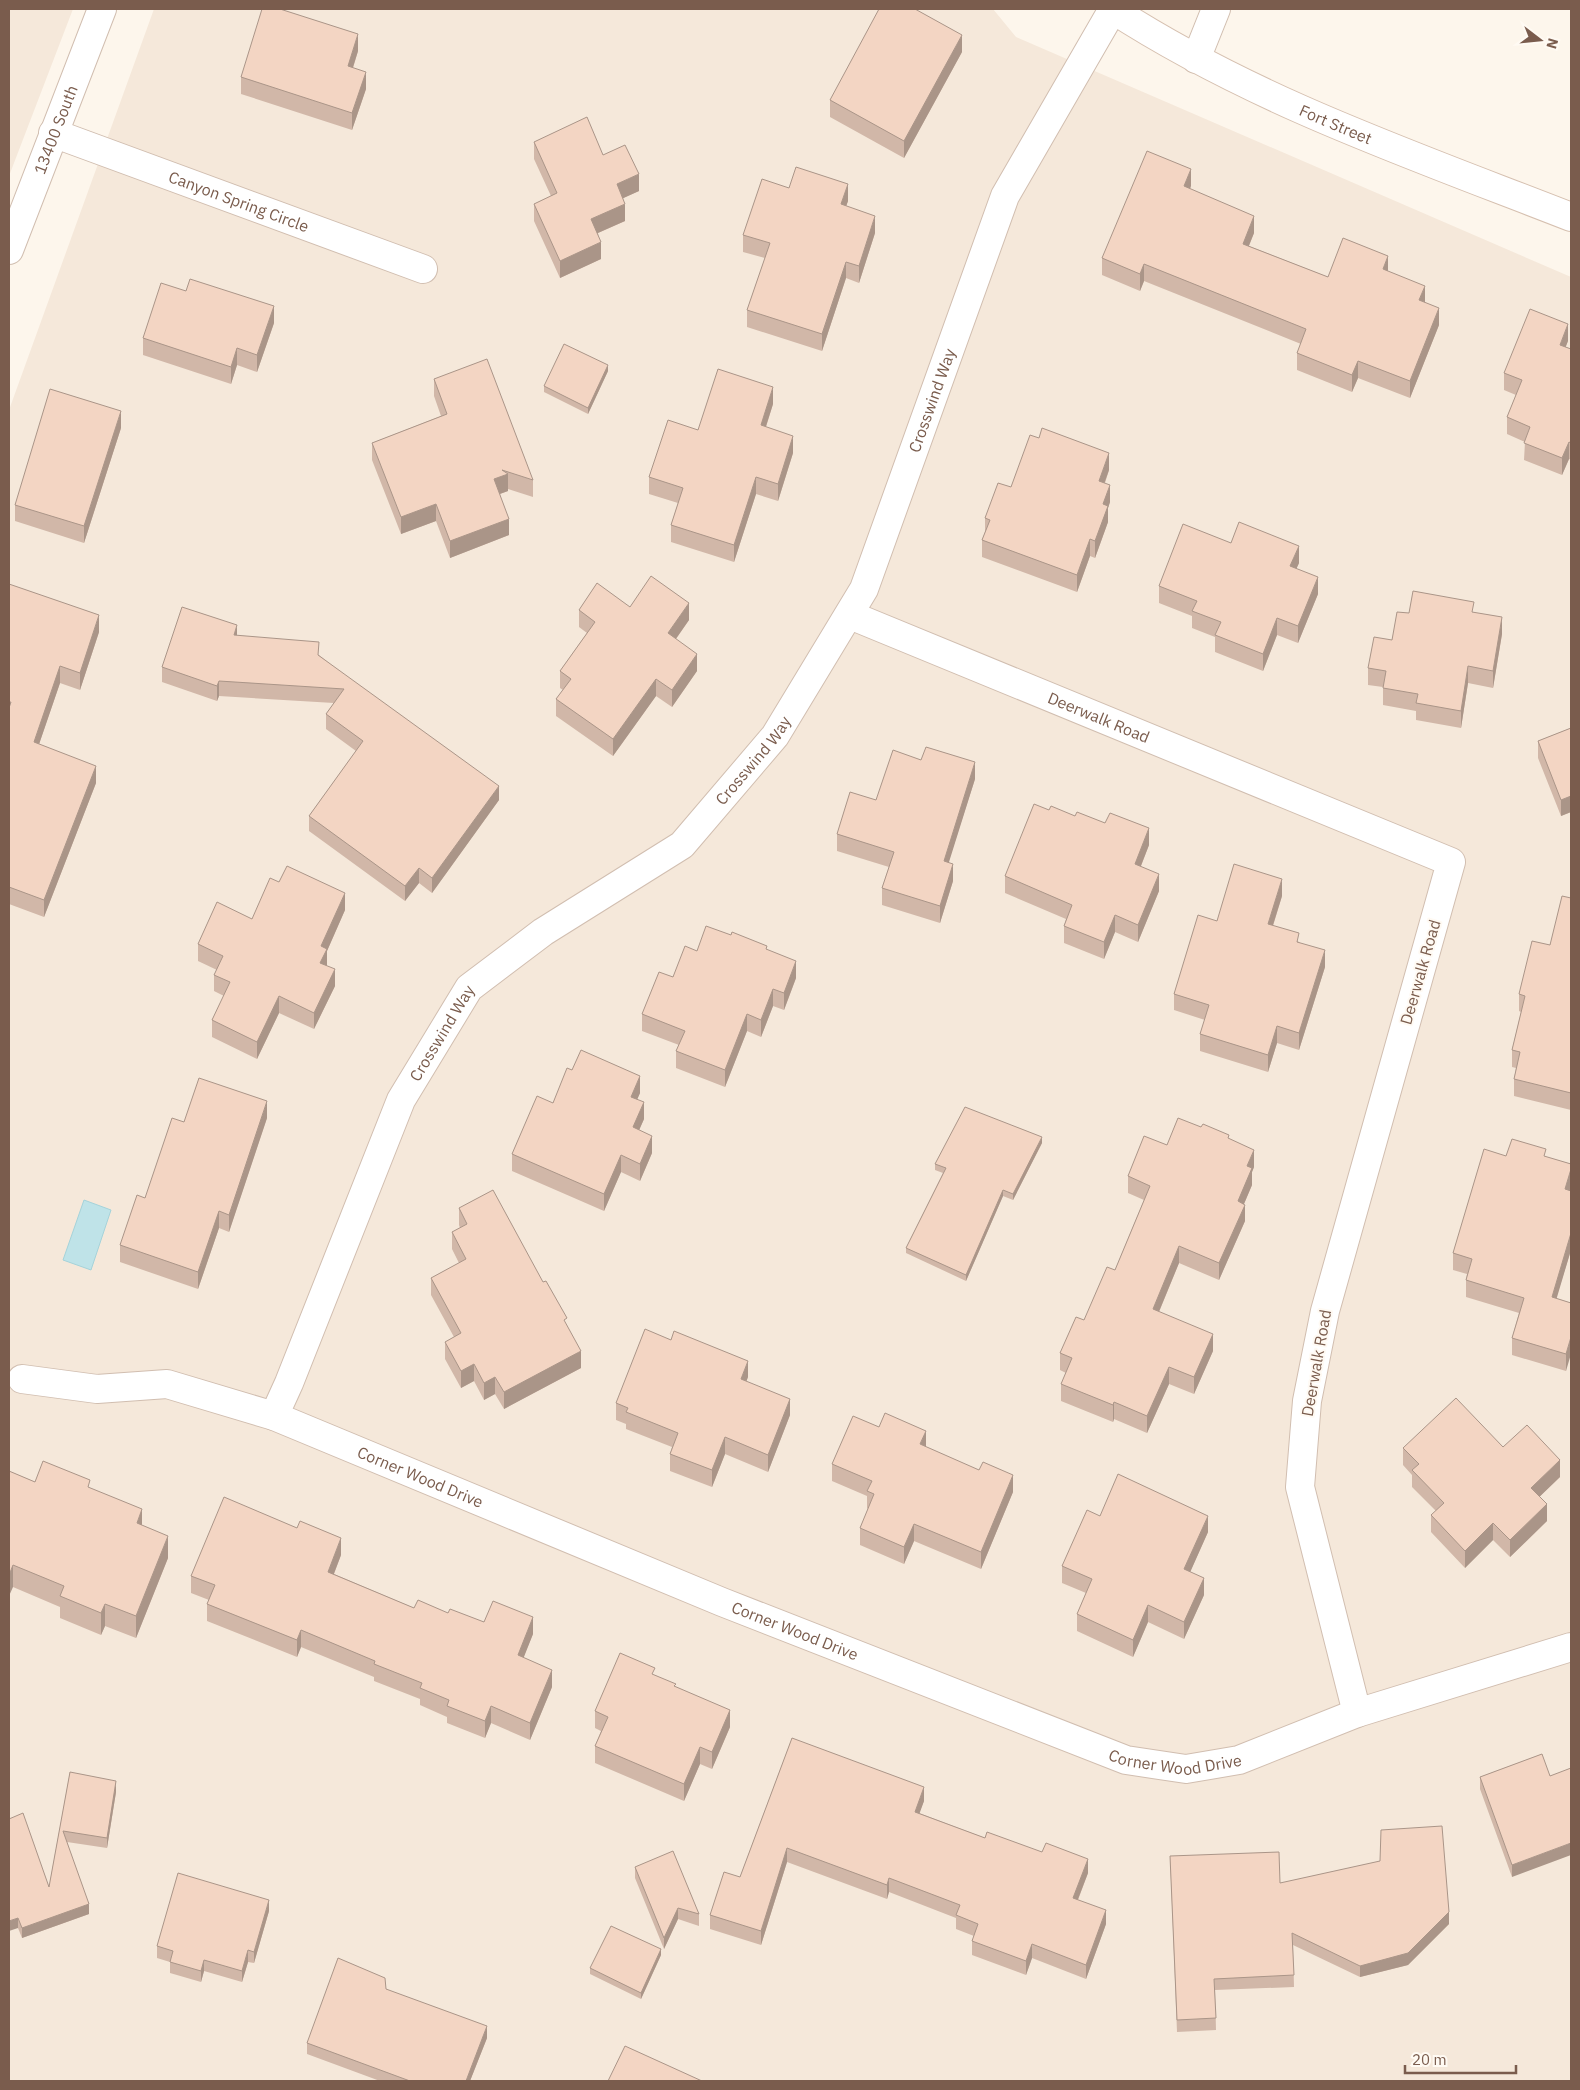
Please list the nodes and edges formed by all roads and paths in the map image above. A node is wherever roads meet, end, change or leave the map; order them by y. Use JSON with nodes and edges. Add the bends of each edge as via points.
{"nodes":[{"id":1,"x":102,"y":9,"type":"edge"},
{"id":2,"x":1113,"y":9,"type":"edge"},
{"id":3,"x":1216,"y":9,"type":"edge"},
{"id":4,"x":1196,"y":59,"type":"junction"},
{"id":5,"x":53,"y":133,"type":"junction"},
{"id":6,"x":1571,"y":217,"type":"edge"},
{"id":7,"x":9,"y":250,"type":"edge"},
{"id":8,"x":423,"y":269,"type":"dead end"},
{"id":9,"x":850,"y":615,"type":"junction"},
{"id":10,"x":22,"y":1379,"type":"dead end"},
{"id":11,"x":274,"y":1416,"type":"junction"},
{"id":12,"x":1571,"y":1647,"type":"edge"},
{"id":13,"x":1357,"y":1713,"type":"junction"}],
"edges":[{"from":1,"to":5,"type":"street","name":"13400 South"},
{"from":2,"to":4,"type":"street","name":"Fort Street"},
{"from":2,"to":9,"type":"street","name":"Crosswind Way","via":[[1005,196],[864,589]]},
{"from":3,"to":4,"type":"street"},
{"from":4,"to":6,"type":"street","name":"Fort Street","via":[[1300,110]]},
{"from":5,"to":7,"type":"street","name":"13400 South"},
{"from":5,"to":8,"type":"street","name":"Canyon Spring Circle"},
{"from":9,"to":11,"type":"street","name":"Crosswind Way","via":[[775,736],[682,845],[543,932],[469,988],[401,1100]]},
{"from":9,"to":13,"type":"street","name":"Deerwalk Road","via":[[1451,862],[1325,1311],[1307,1401],[1300,1487]]},
{"from":10,"to":11,"type":"street","name":"Corner Wood Drive","via":[[97,1389],[166,1384]]},
{"from":11,"to":13,"type":"street","name":"Corner Wood Drive","via":[[722,1602],[1126,1760],[1186,1768],[1239,1760]]},
{"from":12,"to":13,"type":"street","name":"Corner Wood Drive"}]}
